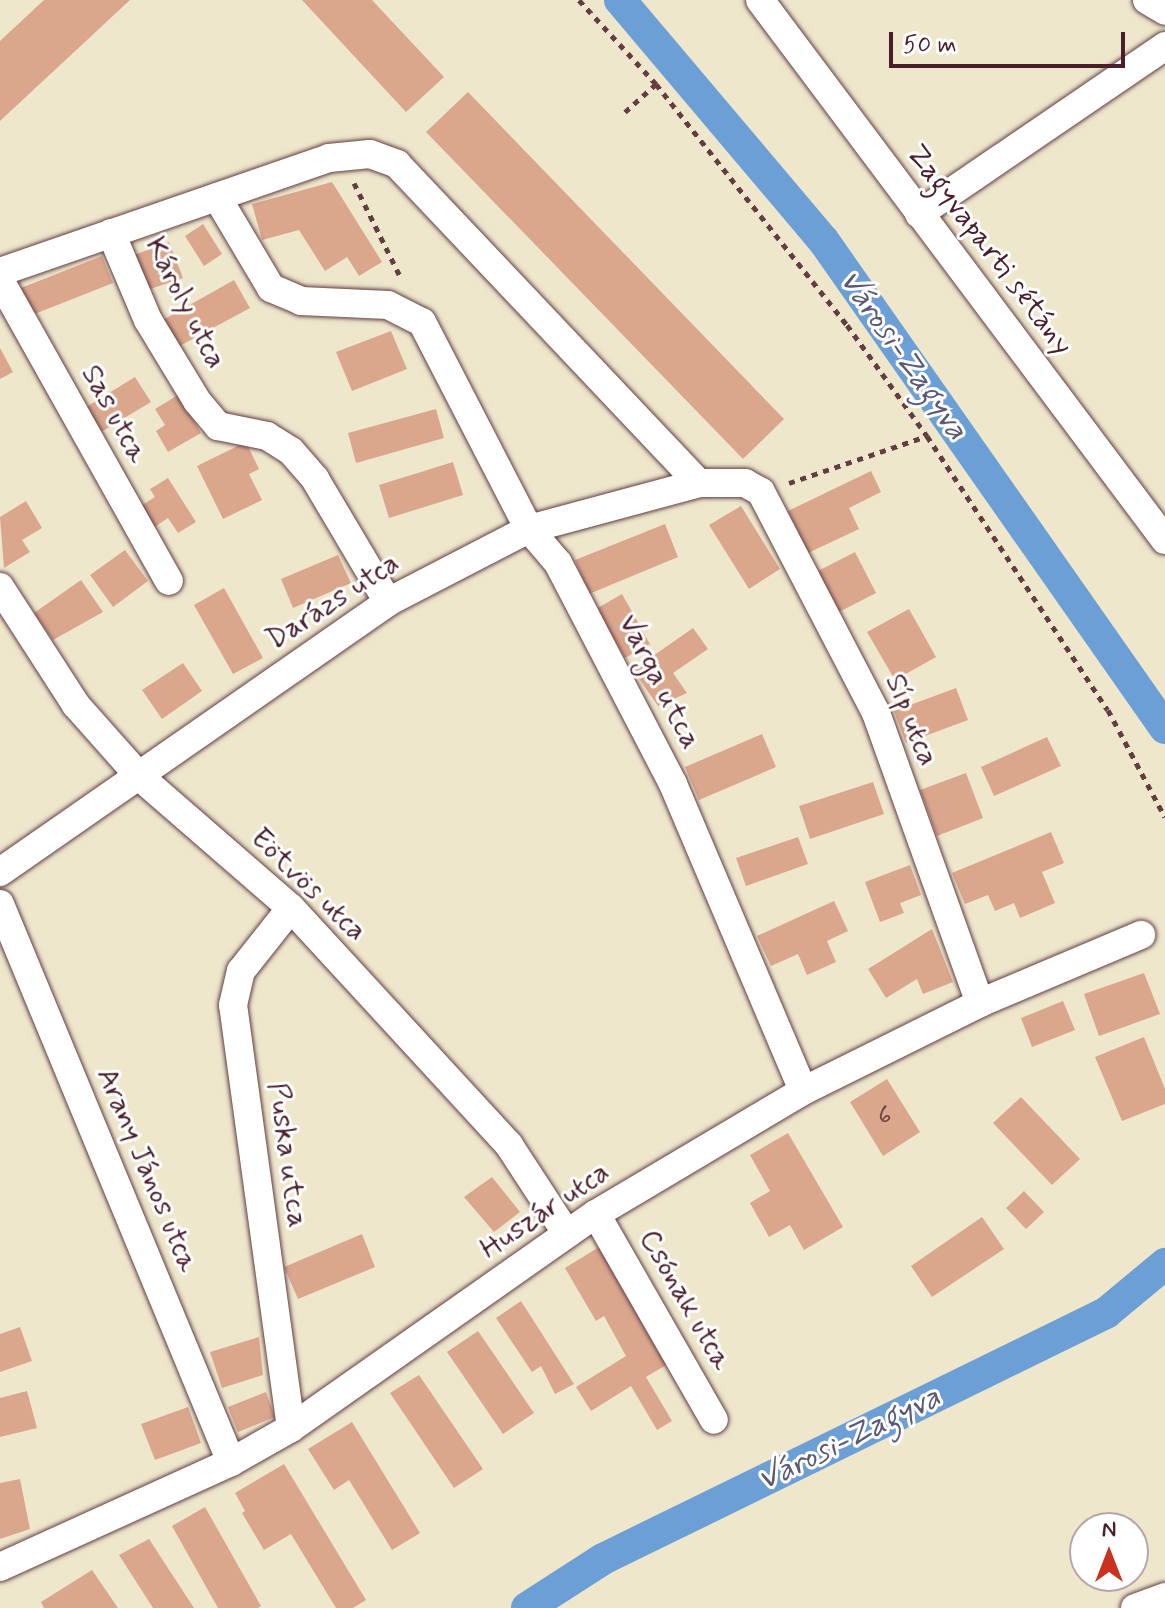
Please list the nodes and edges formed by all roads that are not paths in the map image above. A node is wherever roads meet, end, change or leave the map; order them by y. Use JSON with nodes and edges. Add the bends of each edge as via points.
{"nodes":[{"id":1,"x":760,"y":0,"type":"edge"},
{"id":2,"x":1147,"y":0,"type":"edge"},
{"id":3,"x":1165,"y":11,"type":"edge"},
{"id":4,"x":1165,"y":46,"type":"edge"},
{"id":5,"x":217,"y":197,"type":"junction"},
{"id":6,"x":919,"y":214,"type":"junction"},
{"id":7,"x":111,"y":233,"type":"junction"},
{"id":8,"x":0,"y":272,"type":"edge"},
{"id":9,"x":0,"y":280,"type":"edge"},
{"id":10,"x":699,"y":483,"type":"junction"},
{"id":11,"x":753,"y":488,"type":"joint"},
{"id":12,"x":529,"y":529,"type":"junction"},
{"id":13,"x":1165,"y":540,"type":"edge"},
{"id":14,"x":169,"y":581,"type":"dead end"},
{"id":15,"x":0,"y":587,"type":"edge"},
{"id":16,"x":388,"y":602,"type":"junction"},
{"id":17,"x":139,"y":776,"type":"junction"},
{"id":18,"x":0,"y":872,"type":"edge"},
{"id":19,"x":0,"y":904,"type":"edge"},
{"id":20,"x":291,"y":908,"type":"junction"},
{"id":21,"x":1141,"y":935,"type":"dead end"},
{"id":22,"x":980,"y":1003,"type":"junction"},
{"id":23,"x":803,"y":1091,"type":"junction"},
{"id":24,"x":596,"y":1214,"type":"junction"},
{"id":25,"x":567,"y":1234,"type":"junction"},
{"id":26,"x":714,"y":1420,"type":"dead end"},
{"id":27,"x":291,"y":1428,"type":"junction"},
{"id":28,"x":231,"y":1462,"type":"junction"},
{"id":29,"x":0,"y":1567,"type":"edge"},
{"id":30,"x":1165,"y":1597,"type":"edge"},
{"id":31,"x":1135,"y":1608,"type":"edge"}],
"edges":[{"from":1,"to":6,"type":"street","name":"Zagyvaparti sétány"},
{"from":2,"to":3,"type":"street"},
{"from":4,"to":6,"type":"street"},
{"from":5,"to":7,"type":"street"},
{"from":5,"to":10,"type":"street","via":[[341,157],[370,154],[397,164]]},
{"from":5,"to":12,"type":"street","name":"Varga utca","via":[[271,288],[301,301],[388,305],[422,322]]},
{"from":6,"to":13,"type":"street","name":"Zagyvaparti sétány"},
{"from":7,"to":8,"type":"street"},
{"from":7,"to":16,"type":"street","name":"Károly utca","via":[[148,320],[197,401],[218,426],[267,436],[291,451],[315,479]]},
{"from":9,"to":14,"type":"street","name":"Sas utca"},
{"from":10,"to":11,"type":"street","name":"Darázs utca"},
{"from":10,"to":12,"type":"street","name":"Darázs utca"},
{"from":11,"to":22,"type":"street","name":"Síp utca","via":[[876,713]]},
{"from":12,"to":16,"type":"street","name":"Darázs utca"},
{"from":12,"to":23,"type":"street","name":"Varga utca","via":[[558,563],[673,784]]},
{"from":15,"to":17,"type":"street","name":"Eötvös utca","via":[[76,705]]},
{"from":16,"to":17,"type":"street","name":"Darázs utca"},
{"from":17,"to":18,"type":"street","name":"Darázs utca"},
{"from":17,"to":20,"type":"street","name":"Eötvös utca"},
{"from":19,"to":28,"type":"street","name":"Arany János utca"},
{"from":20,"to":25,"type":"street","name":"Eötvös utca","via":[[509,1145]]},
{"from":20,"to":27,"type":"street","name":"Puska utca","via":[[241,971],[233,1005]]},
{"from":21,"to":22,"type":"street","name":"Huszár utca"},
{"from":22,"to":23,"type":"street","name":"Huszár utca"},
{"from":23,"to":24,"type":"street","name":"Huszár utca"},
{"from":24,"to":25,"type":"street","name":"Huszár utca"},
{"from":24,"to":26,"type":"street","name":"Csónak utca"},
{"from":25,"to":27,"type":"street","name":"Huszár utca"},
{"from":27,"to":28,"type":"street","name":"Huszár utca"},
{"from":28,"to":29,"type":"street","name":"Huszár utca"},
{"from":30,"to":31,"type":"street"}]}
